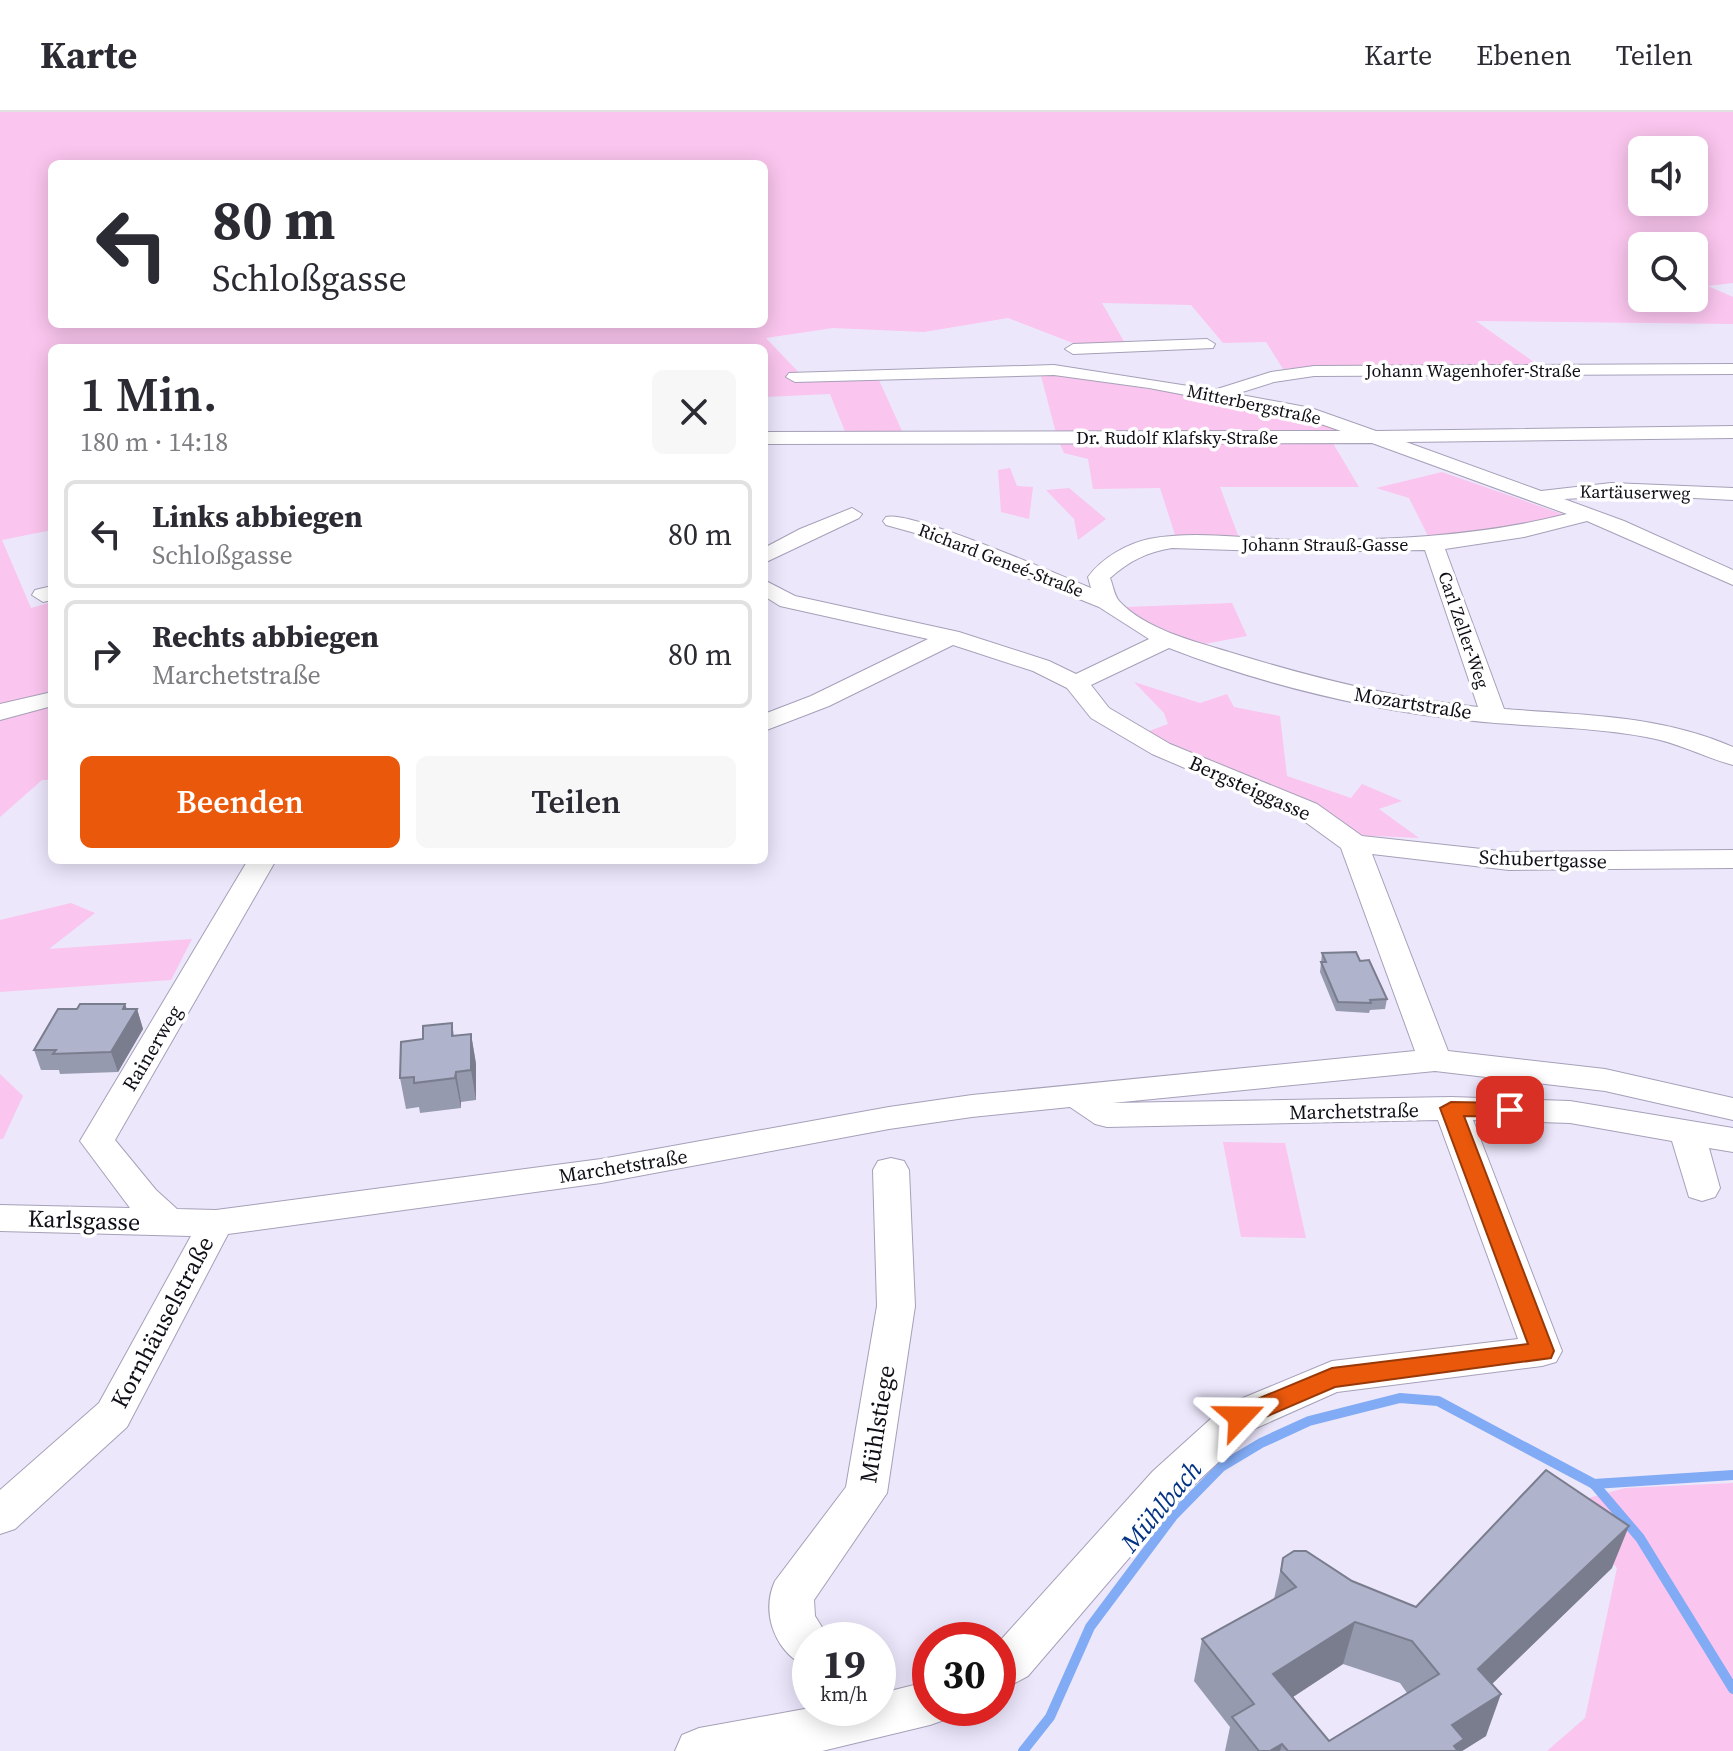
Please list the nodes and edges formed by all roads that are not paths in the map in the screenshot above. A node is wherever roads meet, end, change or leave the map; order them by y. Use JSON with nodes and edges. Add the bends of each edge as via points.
{"nodes":[{"id":1,"x":1207,"y":344,"type":"dead end"},
{"id":2,"x":1733,"y":369,"type":"edge"},
{"id":3,"x":1090,"y":373,"type":"junction"},
{"id":4,"x":795,"y":377,"type":"dead end"},
{"id":5,"x":1216,"y":395,"type":"junction"},
{"id":6,"x":1733,"y":432,"type":"edge"},
{"id":7,"x":1378,"y":437,"type":"junction"},
{"id":8,"x":768,"y":438,"type":"edge"},
{"id":9,"x":1733,"y":494,"type":"edge"},
{"id":10,"x":1537,"y":497,"type":"junction"},
{"id":11,"x":852,"y":514,"type":"dead end"},
{"id":12,"x":1586,"y":515,"type":"junction"},
{"id":13,"x":893,"y":521,"type":"dead end"},
{"id":14,"x":1433,"y":544,"type":"junction"},
{"id":15,"x":768,"y":555,"type":"edge"},
{"id":16,"x":1733,"y":578,"type":"edge"},
{"id":17,"x":768,"y":589,"type":"edge"},
{"id":18,"x":1107,"y":602,"type":"junction"},
{"id":19,"x":951,"y":637,"type":"junction"},
{"id":20,"x":1166,"y":640,"type":"junction"},
{"id":21,"x":1076,"y":683,"type":"junction"},
{"id":22,"x":48,"y":700,"type":"edge"},
{"id":23,"x":0,"y":712,"type":"edge"},
{"id":24,"x":1494,"y":716,"type":"junction"},
{"id":25,"x":768,"y":721,"type":"edge"},
{"id":26,"x":1733,"y":757,"type":"edge"},
{"id":27,"x":1354,"y":844,"type":"junction"},
{"id":28,"x":1733,"y":859,"type":"edge"},
{"id":29,"x":260,"y":864,"type":"edge"},
{"id":30,"x":1435,"y":1060,"type":"junction"},
{"id":31,"x":1075,"y":1095,"type":"junction"},
{"id":32,"x":1451,"y":1108,"type":"junction"},
{"id":33,"x":1733,"y":1109,"type":"edge"},
{"id":34,"x":1687,"y":1132,"type":"junction"},
{"id":35,"x":1733,"y":1140,"type":"edge"},
{"id":36,"x":891,"y":1170,"type":"dead end"},
{"id":37,"x":1702,"y":1188,"type":"dead end"},
{"id":38,"x":0,"y":1218,"type":"edge"},
{"id":39,"x":169,"y":1223,"type":"junction"},
{"id":40,"x":216,"y":1223,"type":"junction"},
{"id":41,"x":0,"y":1516,"type":"edge"},
{"id":42,"x":793,"y":1622,"type":"edge"},
{"id":43,"x":1016,"y":1656,"type":"edge"},
{"id":44,"x":806,"y":1726,"type":"edge"},
{"id":45,"x":699,"y":1751,"type":"edge"}],
"edges":[{"from":1,"to":3,"type":"street","via":[[1068,346]]},
{"from":2,"to":5,"type":"street","name":"Johann Wagenhofer-Straße","via":[[1314,371],[1271,377]]},
{"from":3,"to":4,"type":"street","name":"Mitterbergstraße","via":[[1007,370]]},
{"from":3,"to":5,"type":"street","name":"Mitterbergstraße"},
{"from":5,"to":7,"type":"street","name":"Mitterbergstraße","via":[[1305,412]]},
{"from":6,"to":7,"type":"street","name":"Dr. Rudolf Klafsky-Straße"},
{"from":7,"to":8,"type":"street","name":"Dr. Rudolf Klafsky-Straße"},
{"from":7,"to":10,"type":"street","name":"Mitterbergstraße"},
{"from":9,"to":10,"type":"street","name":"Kartäuserweg","via":[[1567,491]]},
{"from":10,"to":12,"type":"street","name":"Mitterbergstraße"},
{"from":11,"to":15,"type":"street"},
{"from":12,"to":14,"type":"street","name":"Johann Strauß-Gasse","via":[[1524,531]]},
{"from":12,"to":16,"type":"street","name":"Mitterbergstraße"},
{"from":13,"to":18,"type":"street","name":"Richard Geneé-Straße"},
{"from":14,"to":18,"type":"street","name":"Johann Strauß-Gasse","via":[[1147,546],[1119,559],[1099,577]]},
{"from":14,"to":24,"type":"street","name":"Carl Zeller-Weg"},
{"from":17,"to":19,"type":"street","name":"Bergsteiggasse","via":[[788,601]]},
{"from":18,"to":20,"type":"street","name":"Mozartstraße","via":[[1131,623]]},
{"from":19,"to":21,"type":"street","name":"Bergsteiggasse","via":[[996,648]]},
{"from":19,"to":25,"type":"street"},
{"from":20,"to":21,"type":"street"},
{"from":20,"to":24,"type":"street","name":"Mozartstraße","via":[[1323,688]]},
{"from":21,"to":27,"type":"street","name":"Bergsteiggasse","via":[[1100,713],[1161,749],[1307,810]]},
{"from":22,"to":23,"type":"street"},
{"from":24,"to":26,"type":"street","name":"Mozartstraße","via":[[1629,724],[1679,734]]},
{"from":27,"to":28,"type":"street","name":"Schubertgasse","via":[[1509,861]]},
{"from":27,"to":30,"type":"street"},
{"from":29,"to":39,"type":"street","name":"Rainerweg","via":[[97,1141]]},
{"from":30,"to":31,"type":"street","name":"Marchetstraße"},
{"from":30,"to":33,"type":"street","name":"Marchetstraße","via":[[1605,1080]]},
{"from":31,"to":32,"type":"street","name":"Marchetstraße","via":[[1107,1116]]},
{"from":31,"to":40,"type":"street","name":"Marchetstraße","via":[[889,1118],[601,1171]]},
{"from":32,"to":34,"type":"street","name":"Marchetstraße","via":[[1570,1112]]},
{"from":32,"to":43,"type":"street","via":[[1542,1351],[1332,1377],[1240,1417],[1168,1483]]},
{"from":34,"to":35,"type":"street","name":"Marchetstraße"},
{"from":34,"to":37,"type":"street"},
{"from":36,"to":42,"type":"street","name":"Mühlstiege","via":[[896,1306],[866,1493],[791,1595]]},
{"from":38,"to":39,"type":"street","name":"Karlsgasse"},
{"from":39,"to":40,"type":"street","name":"Marchetstraße"},
{"from":40,"to":41,"type":"street","name":"Kornhäuselstraße","via":[[113,1415]]},
{"from":44,"to":45,"type":"street"}]}
